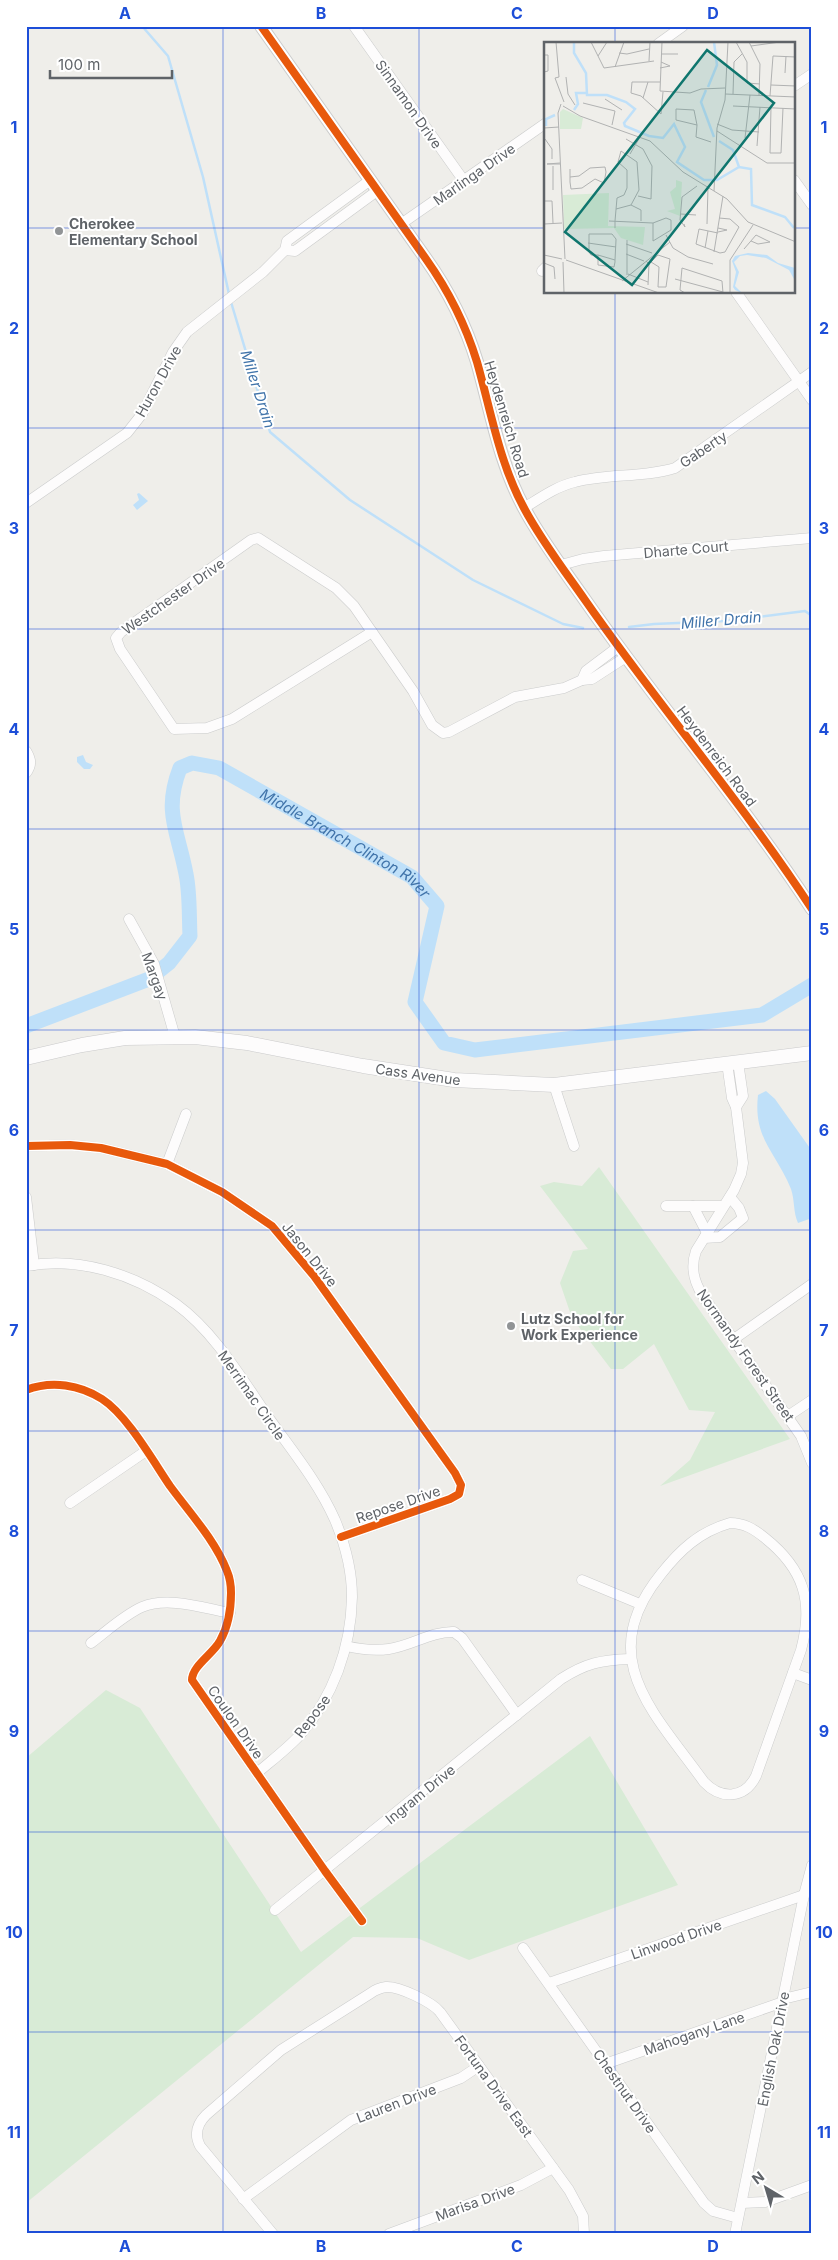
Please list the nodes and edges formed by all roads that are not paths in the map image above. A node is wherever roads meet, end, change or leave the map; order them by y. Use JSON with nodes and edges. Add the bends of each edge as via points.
{"nodes":[{"id":1,"x":261,"y":26,"type":"edge"},
{"id":2,"x":354,"y":26,"type":"edge"},
{"id":3,"x":683,"y":26,"type":"edge"},
{"id":4,"x":670,"y":30,"type":"edge"},
{"id":5,"x":660,"y":42,"type":"edge"},
{"id":6,"x":812,"y":74,"type":"edge"},
{"id":7,"x":796,"y":85,"type":"edge"},
{"id":8,"x":544,"y":125,"type":"edge"},
{"id":9,"x":464,"y":181,"type":"junction"},
{"id":10,"x":796,"y":183,"type":"edge"},
{"id":11,"x":373,"y":186,"type":"junction"},
{"id":12,"x":812,"y":205,"type":"edge"},
{"id":13,"x":312,"y":223,"type":"junction"},
{"id":14,"x":401,"y":224,"type":"junction"},
{"id":15,"x":319,"y":232,"type":"junction"},
{"id":16,"x":284,"y":250,"type":"junction"},
{"id":17,"x":737,"y":294,"type":"edge"},
{"id":18,"x":812,"y":372,"type":"edge"},
{"id":19,"x":799,"y":381,"type":"junction"},
{"id":20,"x":812,"y":400,"type":"edge"},
{"id":21,"x":26,"y":503,"type":"edge"},
{"id":22,"x":524,"y":508,"type":"junction"},
{"id":23,"x":812,"y":538,"type":"edge"},
{"id":24,"x":561,"y":565,"type":"junction"},
{"id":25,"x":372,"y":632,"type":"junction"},
{"id":26,"x":622,"y":652,"type":"junction"},
{"id":27,"x":598,"y":661,"type":"junction"},
{"id":28,"x":606,"y":670,"type":"junction"},
{"id":29,"x":582,"y":680,"type":"junction"},
{"id":30,"x":26,"y":751,"type":"edge"},
{"id":31,"x":26,"y":773,"type":"edge"},
{"id":32,"x":812,"y":909,"type":"edge"},
{"id":33,"x":129,"y":919,"type":"dead end"},
{"id":34,"x":175,"y":1036,"type":"junction"},
{"id":35,"x":812,"y":1053,"type":"edge"},
{"id":36,"x":26,"y":1058,"type":"edge"},
{"id":37,"x":733,"y":1063,"type":"junction"},
{"id":38,"x":554,"y":1085,"type":"junction"},
{"id":39,"x":186,"y":1114,"type":"dead end"},
{"id":40,"x":26,"y":1146,"type":"edge"},
{"id":41,"x":574,"y":1146,"type":"dead end"},
{"id":42,"x":167,"y":1164,"type":"junction"},
{"id":43,"x":26,"y":1197,"type":"edge"},
{"id":44,"x":730,"y":1197,"type":"junction"},
{"id":45,"x":666,"y":1206,"type":"dead end"},
{"id":46,"x":693,"y":1206,"type":"junction"},
{"id":47,"x":723,"y":1206,"type":"junction"},
{"id":48,"x":706,"y":1235,"type":"junction"},
{"id":49,"x":30,"y":1266,"type":"edge"},
{"id":50,"x":812,"y":1284,"type":"edge"},
{"id":51,"x":734,"y":1339,"type":"junction"},
{"id":52,"x":26,"y":1390,"type":"edge"},
{"id":53,"x":812,"y":1400,"type":"edge"},
{"id":54,"x":788,"y":1416,"type":"junction"},
{"id":55,"x":146,"y":1451,"type":"junction"},
{"id":56,"x":812,"y":1463,"type":"edge"},
{"id":57,"x":461,"y":1490,"type":"joint"},
{"id":58,"x":70,"y":1503,"type":"dead end"},
{"id":59,"x":342,"y":1537,"type":"junction"},
{"id":60,"x":582,"y":1580,"type":"dead end"},
{"id":61,"x":640,"y":1604,"type":"junction"},
{"id":62,"x":230,"y":1613,"type":"junction"},
{"id":63,"x":91,"y":1642,"type":"dead end"},
{"id":64,"x":346,"y":1646,"type":"junction"},
{"id":65,"x":630,"y":1659,"type":"junction"},
{"id":66,"x":794,"y":1673,"type":"junction"},
{"id":67,"x":812,"y":1680,"type":"edge"},
{"id":68,"x":517,"y":1716,"type":"junction"},
{"id":69,"x":257,"y":1773,"type":"junction"},
{"id":70,"x":812,"y":1865,"type":"edge"},
{"id":71,"x":325,"y":1871,"type":"junction"},
{"id":72,"x":804,"y":1895,"type":"junction"},
{"id":73,"x":275,"y":1910,"type":"dead end"},
{"id":74,"x":362,"y":1921,"type":"dead end"},
{"id":75,"x":523,"y":1948,"type":"dead end"},
{"id":76,"x":549,"y":1983,"type":"junction"},
{"id":77,"x":812,"y":1992,"type":"edge"},
{"id":78,"x":783,"y":2001,"type":"junction"},
{"id":79,"x":605,"y":2064,"type":"junction"},
{"id":80,"x":479,"y":2066,"type":"junction"},
{"id":81,"x":553,"y":2168,"type":"junction"},
{"id":82,"x":812,"y":2185,"type":"edge"},
{"id":83,"x":243,"y":2199,"type":"junction"},
{"id":84,"x":742,"y":2203,"type":"junction"},
{"id":85,"x":738,"y":2218,"type":"junction"},
{"id":86,"x":393,"y":2233,"type":"edge"},
{"id":87,"x":272,"y":2234,"type":"edge"},
{"id":88,"x":584,"y":2234,"type":"edge"},
{"id":89,"x":735,"y":2234,"type":"edge"}],
"edges":[{"from":1,"to":11,"type":"street","name":"Heydenreich Road"},
{"from":2,"to":9,"type":"street","name":"Sinnamon Drive"},
{"from":3,"to":4,"type":"street"},
{"from":4,"to":5,"type":"street"},
{"from":6,"to":7,"type":"street"},
{"from":8,"to":9,"type":"street","name":"Marlinga Drive"},
{"from":9,"to":14,"type":"street","name":"Marlinga Drive"},
{"from":10,"to":12,"type":"street"},
{"from":11,"to":13,"type":"street","name":"Huron Drive"},
{"from":11,"to":14,"type":"street","name":"Heydenreich Road"},
{"from":11,"to":15,"type":"street","name":"Huron Drive"},
{"from":13,"to":15,"type":"street"},
{"from":13,"to":16,"type":"street","name":"Huron Drive","via":[[287,241]]},
{"from":14,"to":22,"type":"street","name":"Heydenreich Road","via":[[436,274],[467,336],[504,462]]},
{"from":15,"to":16,"type":"street","name":"Huron Drive","via":[[295,251]]},
{"from":16,"to":21,"type":"street","name":"Huron Drive","via":[[263,272],[196,324],[172,352],[148,404],[127,433]]},
{"from":17,"to":19,"type":"street"},
{"from":18,"to":19,"type":"street","name":"Gaberty"},
{"from":19,"to":20,"type":"street"},
{"from":19,"to":22,"type":"street","name":"Gaberty","via":[[675,468],[652,474],[575,482]]},
{"from":22,"to":24,"type":"street","name":"Heydenreich Road"},
{"from":23,"to":24,"type":"street","name":"Dharte Court","via":[[597,557]]},
{"from":24,"to":26,"type":"street","name":"Heydenreich Road"},
{"from":25,"to":25,"type":"street","name":"Westchester Drive","via":[[350,601],[336,588],[258,538],[116,638],[120,649],[174,729],[181,730],[207,728],[232,719]]},
{"from":25,"to":29,"type":"street","name":"Westchester Drive","via":[[432,725],[443,733],[515,697],[564,688]]},
{"from":26,"to":27,"type":"street","name":"Westchester Drive"},
{"from":26,"to":28,"type":"street","name":"Westchester Drive"},
{"from":26,"to":32,"type":"street","name":"Heydenreich Road","via":[[765,841]]},
{"from":27,"to":28,"type":"street"},
{"from":27,"to":29,"type":"street","name":"Westchester Drive","via":[[586,671]]},
{"from":28,"to":29,"type":"street","name":"Westchester Drive","via":[[592,679]]},
{"from":30,"to":31,"type":"street","via":[[31,759]]},
{"from":33,"to":34,"type":"street","name":"Margay","via":[[154,964]]},
{"from":34,"to":36,"type":"main road","name":"Cass Avenue","via":[[106,1041]]},
{"from":34,"to":38,"type":"main road","name":"Cass Avenue","via":[[247,1043],[454,1080]]},
{"from":35,"to":37,"type":"main road","name":"Cass Avenue"},
{"from":37,"to":38,"type":"main road","name":"Cass Avenue"},
{"from":37,"to":44,"type":"street","name":"Normandy Forest Street","via":[[732,1098],[743,1163],[738,1184]]},
{"from":38,"to":41,"type":"street"},
{"from":39,"to":42,"type":"street"},
{"from":40,"to":42,"type":"street","name":"Jason Drive","via":[[101,1148]]},
{"from":42,"to":57,"type":"street","name":"Jason Drive","via":[[222,1192],[282,1237],[314,1276],[455,1473]]},
{"from":43,"to":49,"type":"street"},
{"from":44,"to":47,"type":"street","name":"Normandy Forest Street"},
{"from":44,"to":48,"type":"street","via":[[743,1218],[720,1237]]},
{"from":45,"to":46,"type":"street"},
{"from":46,"to":47,"type":"street"},
{"from":46,"to":48,"type":"street"},
{"from":47,"to":48,"type":"street","name":"Normandy Forest Street"},
{"from":48,"to":51,"type":"street","name":"Normandy Forest Street","via":[[694,1258],[694,1278]]},
{"from":49,"to":59,"type":"street","name":"Merrimac Circle","via":[[86,1266],[117,1273],[150,1288],[190,1315],[221,1350],[316,1486]]},
{"from":50,"to":51,"type":"street"},
{"from":51,"to":54,"type":"street","name":"Normandy Forest Street"},
{"from":52,"to":55,"type":"street","name":"Coulon Drive","via":[[58,1384],[92,1393],[113,1408]]},
{"from":53,"to":54,"type":"street"},
{"from":54,"to":56,"type":"street","name":"Normandy Forest Street","via":[[805,1442]]},
{"from":55,"to":58,"type":"street"},
{"from":55,"to":62,"type":"street","name":"Coulon Drive","via":[[222,1561],[230,1580]]},
{"from":57,"to":59,"type":"street","name":"Repose Drive","via":[[450,1499]]},
{"from":59,"to":64,"type":"street","name":"Merrimac Circle","via":[[352,1586]]},
{"from":60,"to":61,"type":"street"},
{"from":61,"to":65,"type":"street","via":[[632,1630]]},
{"from":61,"to":66,"type":"street","via":[[667,1566],[694,1539],[730,1523],[745,1525],[779,1550],[802,1583],[807,1620]]},
{"from":62,"to":63,"type":"street","via":[[166,1603],[148,1605]]},
{"from":62,"to":69,"type":"street","name":"Coulon Drive","via":[[220,1641],[194,1669],[192,1680]]},
{"from":64,"to":68,"type":"street","via":[[389,1649],[454,1632],[462,1638]]},
{"from":64,"to":69,"type":"street","name":"Repose","via":[[331,1690],[317,1714],[299,1736]]},
{"from":65,"to":66,"type":"street","via":[[648,1704],[704,1782],[715,1792],[730,1796],[741,1793],[754,1781]]},
{"from":65,"to":68,"type":"street","name":"Ingram Drive","via":[[591,1662],[564,1676]]},
{"from":66,"to":67,"type":"street"},
{"from":68,"to":71,"type":"street","name":"Ingram Drive"},
{"from":69,"to":71,"type":"street","name":"Coulon Drive"},
{"from":70,"to":72,"type":"street","name":"English Oak Drive"},
{"from":71,"to":73,"type":"street","name":"Ingram Drive"},
{"from":71,"to":74,"type":"street","name":"Coulon Drive"},
{"from":72,"to":76,"type":"street","name":"Linwood Drive"},
{"from":72,"to":78,"type":"street","name":"English Oak Drive"},
{"from":75,"to":76,"type":"street","name":"Chestnut Drive"},
{"from":76,"to":79,"type":"street","name":"Chestnut Drive"},
{"from":77,"to":78,"type":"street","name":"Mahogany Lane"},
{"from":78,"to":79,"type":"street","name":"Mahogany Lane"},
{"from":78,"to":84,"type":"street","name":"English Oak Drive"},
{"from":79,"to":85,"type":"street","name":"Chestnut Drive","via":[[704,2203],[713,2210]]},
{"from":80,"to":81,"type":"street","name":"Fortuna Drive East"},
{"from":80,"to":83,"type":"street","name":"Lauren Drive","via":[[461,2078],[350,2120]]},
{"from":80,"to":83,"type":"street","name":"Fortuna Drive East","via":[[437,2008],[409,1993],[392,1988],[376,1990],[276,2053],[206,2115],[197,2128],[200,2146]]},
{"from":81,"to":86,"type":"street","name":"Marisa Drive","via":[[521,2185]]},
{"from":81,"to":88,"type":"street","name":"Fortuna Drive East","via":[[583,2216]]},
{"from":82,"to":84,"type":"street","via":[[765,2202]]},
{"from":83,"to":87,"type":"street"},
{"from":84,"to":85,"type":"street","name":"English Oak Drive"},
{"from":85,"to":89,"type":"street","name":"English Oak Drive"}]}
